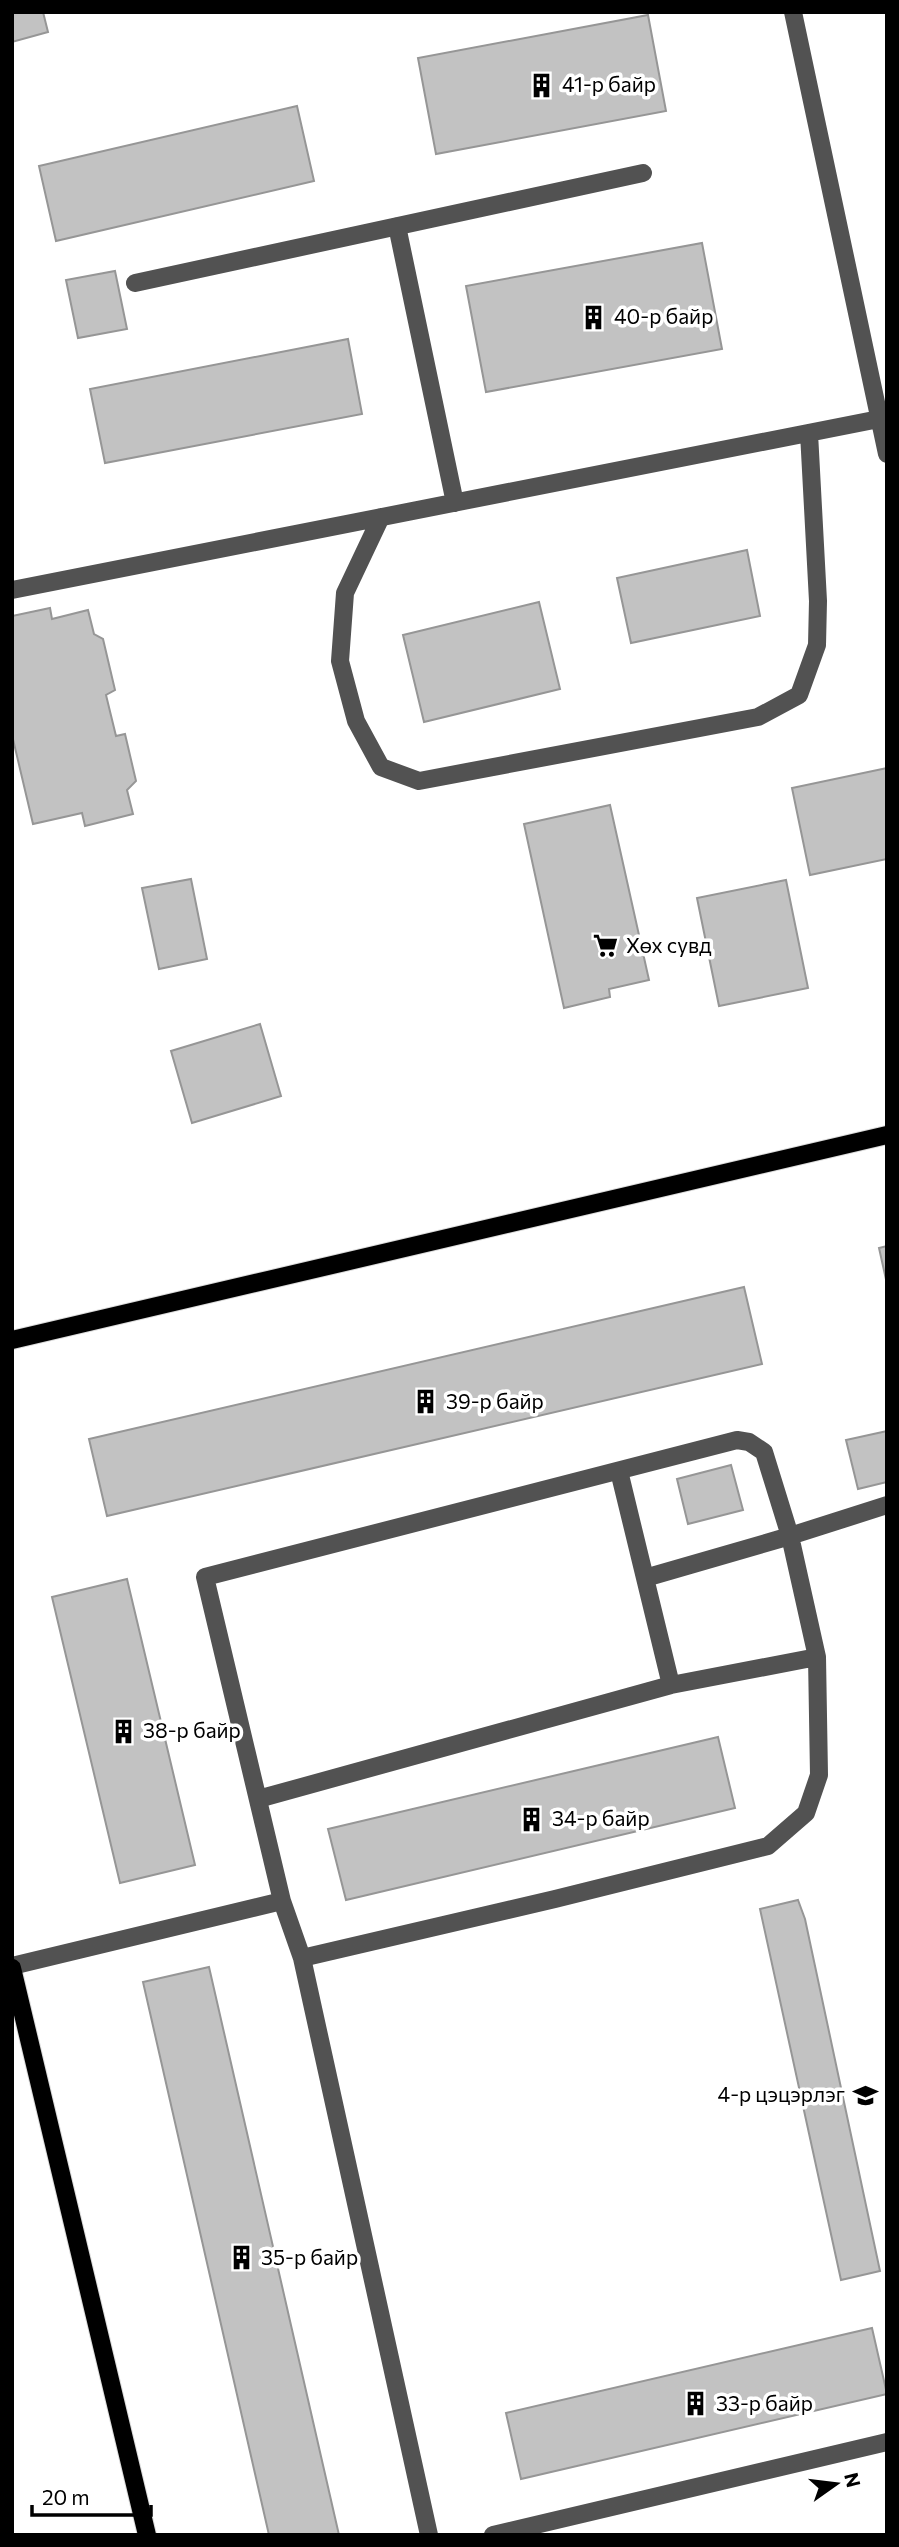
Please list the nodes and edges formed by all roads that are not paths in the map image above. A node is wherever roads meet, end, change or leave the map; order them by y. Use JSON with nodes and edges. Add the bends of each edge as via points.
{"nodes":[{"id":1,"x":793,"y":12,"type":"edge"},
{"id":2,"x":643,"y":173,"type":"dead end"},
{"id":3,"x":397,"y":226,"type":"junction"},
{"id":4,"x":135,"y":283,"type":"dead end"},
{"id":5,"x":879,"y":419,"type":"junction"},
{"id":6,"x":809,"y":433,"type":"junction"},
{"id":7,"x":887,"y":454,"type":"edge"},
{"id":8,"x":455,"y":503,"type":"junction"},
{"id":9,"x":382,"y":517,"type":"junction"},
{"id":10,"x":12,"y":590,"type":"edge"},
{"id":11,"x":887,"y":1135,"type":"edge"},
{"id":12,"x":12,"y":1340,"type":"edge"},
{"id":13,"x":618,"y":1471,"type":"junction"},
{"id":14,"x":887,"y":1505,"type":"edge"},
{"id":15,"x":790,"y":1536,"type":"junction"},
{"id":16,"x":645,"y":1578,"type":"junction"},
{"id":17,"x":817,"y":1657,"type":"junction"},
{"id":18,"x":671,"y":1685,"type":"junction"},
{"id":19,"x":258,"y":1799,"type":"junction"},
{"id":20,"x":282,"y":1901,"type":"junction"},
{"id":21,"x":302,"y":1958,"type":"junction"},
{"id":22,"x":12,"y":1967,"type":"edge"},
{"id":23,"x":887,"y":2442,"type":"edge"},
{"id":24,"x":147,"y":2535,"type":"edge"},
{"id":25,"x":429,"y":2535,"type":"edge"},
{"id":26,"x":492,"y":2535,"type":"edge"}],
"edges":[{"from":1,"to":5,"type":"street"},
{"from":2,"to":3,"type":"street"},
{"from":3,"to":4,"type":"street"},
{"from":3,"to":8,"type":"street"},
{"from":5,"to":6,"type":"street"},
{"from":5,"to":7,"type":"street"},
{"from":6,"to":8,"type":"street"},
{"from":6,"to":9,"type":"street","via":[[817,645],[799,695],[758,717],[419,780],[380,767],[356,721],[340,661],[345,593]]},
{"from":8,"to":9,"type":"street"},
{"from":9,"to":10,"type":"street"},
{"from":11,"to":12,"type":"main road"},
{"from":13,"to":15,"type":"street","via":[[737,1440],[749,1442],[764,1452]]},
{"from":13,"to":16,"type":"street"},
{"from":13,"to":19,"type":"street","via":[[205,1577]]},
{"from":14,"to":15,"type":"street"},
{"from":15,"to":16,"type":"street"},
{"from":15,"to":17,"type":"street"},
{"from":16,"to":18,"type":"street"},
{"from":17,"to":18,"type":"street"},
{"from":17,"to":21,"type":"street","via":[[819,1775],[806,1813],[768,1846]]},
{"from":18,"to":19,"type":"street"},
{"from":19,"to":20,"type":"street"},
{"from":20,"to":21,"type":"street"},
{"from":20,"to":22,"type":"street"},
{"from":21,"to":25,"type":"street"},
{"from":22,"to":24,"type":"main road"},
{"from":23,"to":26,"type":"street"}]}
